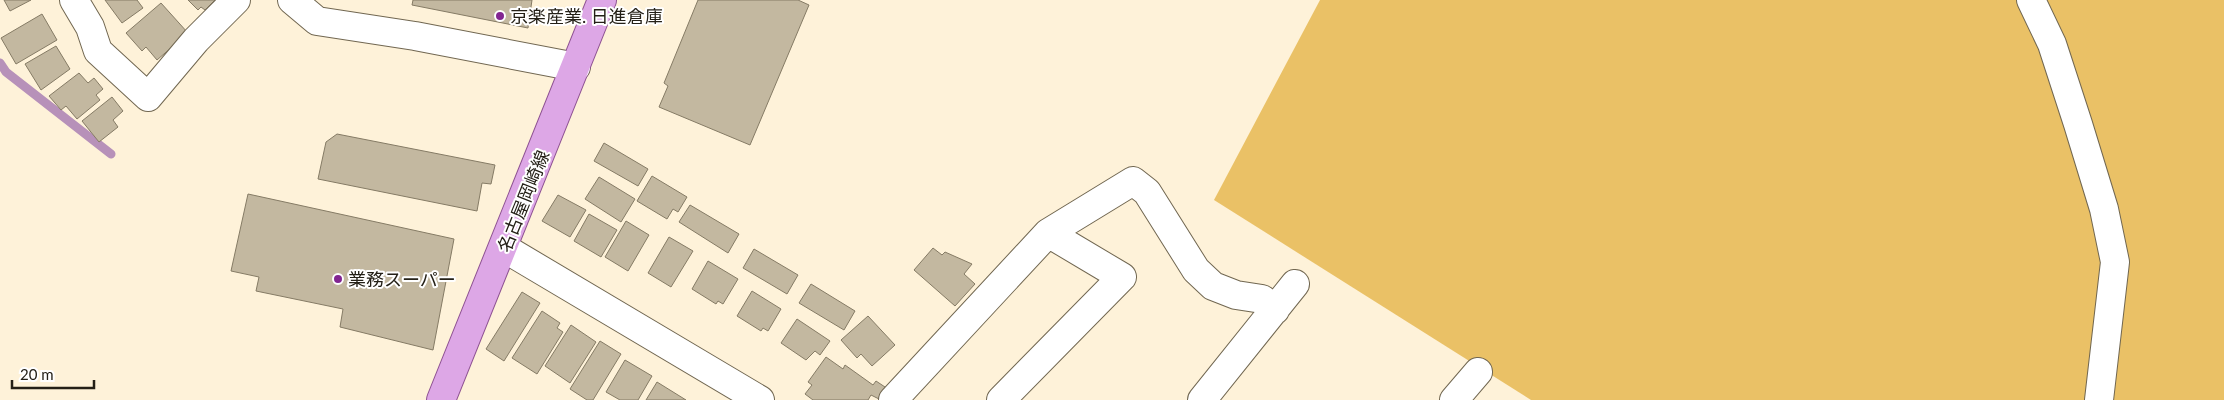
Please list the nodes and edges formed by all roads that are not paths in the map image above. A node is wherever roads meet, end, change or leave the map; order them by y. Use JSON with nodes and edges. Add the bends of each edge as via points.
{"nodes":[{"id":1,"x":74,"y":0,"type":"edge"},
{"id":2,"x":236,"y":0,"type":"edge"},
{"id":3,"x":292,"y":0,"type":"edge"},
{"id":4,"x":602,"y":0,"type":"edge"},
{"id":5,"x":2030,"y":0,"type":"edge"},
{"id":6,"x":576,"y":67,"type":"junction"},
{"id":7,"x":1048,"y":233,"type":"junction"},
{"id":8,"x":504,"y":248,"type":"junction"},
{"id":9,"x":1295,"y":284,"type":"dead end"},
{"id":10,"x":1275,"y":310,"type":"junction"},
{"id":11,"x":1478,"y":372,"type":"dead end"},
{"id":12,"x":751,"y":398,"type":"edge"},
{"id":13,"x":441,"y":400,"type":"edge"},
{"id":14,"x":893,"y":400,"type":"edge"},
{"id":15,"x":1001,"y":400,"type":"edge"},
{"id":16,"x":1202,"y":400,"type":"edge"},
{"id":17,"x":1454,"y":400,"type":"edge"},
{"id":18,"x":2099,"y":400,"type":"edge"}],
"edges":[{"from":1,"to":2,"type":"street","via":[[90,27],[98,51],[148,97],[196,40]]},
{"from":3,"to":6,"type":"street","via":[[318,21]]},
{"from":4,"to":6,"type":"main road","name":"名古屋岡崎線"},
{"from":5,"to":18,"type":"street","via":[[2052,44],[2078,124],[2104,209],[2115,262]]},
{"from":6,"to":8,"type":"main road","name":"名古屋岡崎線"},
{"from":7,"to":10,"type":"street","via":[[1133,180],[1147,192],[1196,270],[1213,286],[1236,295],[1262,299]]},
{"from":7,"to":14,"type":"street"},
{"from":7,"to":15,"type":"street","via":[[1122,277]]},
{"from":8,"to":12,"type":"street"},
{"from":8,"to":13,"type":"main road","name":"名古屋岡崎線"},
{"from":9,"to":10,"type":"street"},
{"from":10,"to":16,"type":"street"},
{"from":11,"to":17,"type":"street"}]}
